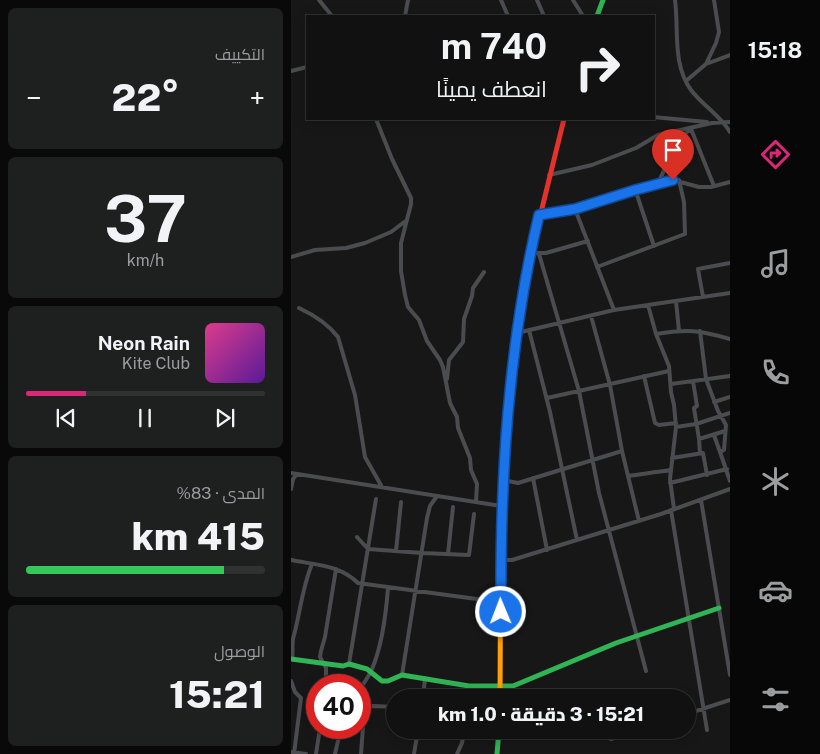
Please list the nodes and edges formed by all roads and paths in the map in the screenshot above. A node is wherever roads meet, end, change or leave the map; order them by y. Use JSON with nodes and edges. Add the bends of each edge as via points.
{"nodes":[{"id":1,"x":319,"y":0,"type":"edge"},
{"id":2,"x":408,"y":0,"type":"edge"},
{"id":3,"x":501,"y":0,"type":"edge"},
{"id":4,"x":537,"y":0,"type":"edge"},
{"id":5,"x":573,"y":0,"type":"edge"},
{"id":6,"x":603,"y":0,"type":"edge"},
{"id":7,"x":675,"y":0,"type":"edge"},
{"id":8,"x":714,"y":0,"type":"edge"},
{"id":9,"x":331,"y":15,"type":"edge"},
{"id":10,"x":405,"y":15,"type":"edge"},
{"id":11,"x":508,"y":15,"type":"edge"},
{"id":12,"x":544,"y":15,"type":"edge"},
{"id":13,"x":582,"y":15,"type":"edge"},
{"id":14,"x":597,"y":15,"type":"edge"},
{"id":15,"x":730,"y":55,"type":"edge"},
{"id":16,"x":706,"y":64,"type":"junction"},
{"id":17,"x":306,"y":67,"type":"edge"},
{"id":18,"x":291,"y":71,"type":"edge"},
{"id":19,"x":686,"y":81,"type":"junction"},
{"id":20,"x":655,"y":117,"type":"edge"},
{"id":21,"x":376,"y":120,"type":"edge"},
{"id":22,"x":564,"y":120,"type":"edge"},
{"id":23,"x":730,"y":122,"type":"edge"},
{"id":24,"x":712,"y":123,"type":"junction"},
{"id":25,"x":723,"y":123,"type":"junction"},
{"id":26,"x":693,"y":128,"type":"junction"},
{"id":27,"x":730,"y":132,"type":"edge"},
{"id":28,"x":549,"y":175,"type":"junction"},
{"id":29,"x":679,"y":180,"type":"junction"},
{"id":30,"x":658,"y":182,"type":"junction"},
{"id":31,"x":730,"y":182,"type":"edge"},
{"id":32,"x":714,"y":186,"type":"junction"},
{"id":33,"x":635,"y":190,"type":"junction"},
{"id":34,"x":575,"y":209,"type":"junction"},
{"id":35,"x":539,"y":215,"type":"junction"},
{"id":36,"x":407,"y":220,"type":"junction"},
{"id":37,"x":588,"y":241,"type":"junction"},
{"id":38,"x":654,"y":246,"type":"junction"},
{"id":39,"x":531,"y":253,"type":"junction"},
{"id":40,"x":539,"y":254,"type":"junction"},
{"id":41,"x":291,"y":257,"type":"edge"},
{"id":42,"x":730,"y":263,"type":"edge"},
{"id":43,"x":597,"y":267,"type":"junction"},
{"id":44,"x":484,"y":272,"type":"dead end"},
{"id":45,"x":730,"y":294,"type":"edge"},
{"id":46,"x":703,"y":297,"type":"junction"},
{"id":47,"x":676,"y":301,"type":"junction"},
{"id":48,"x":648,"y":305,"type":"junction"},
{"id":49,"x":299,"y":308,"type":"dead end"},
{"id":50,"x":614,"y":310,"type":"junction"},
{"id":51,"x":591,"y":316,"type":"junction"},
{"id":52,"x":559,"y":323,"type":"junction"},
{"id":53,"x":529,"y":330,"type":"junction"},
{"id":54,"x":679,"y":331,"type":"junction"},
{"id":55,"x":700,"y":331,"type":"junction"},
{"id":56,"x":517,"y":333,"type":"junction"},
{"id":57,"x":655,"y":334,"type":"junction"},
{"id":58,"x":730,"y":339,"type":"edge"},
{"id":59,"x":669,"y":371,"type":"junction"},
{"id":60,"x":644,"y":376,"type":"junction"},
{"id":61,"x":730,"y":376,"type":"edge"},
{"id":62,"x":705,"y":379,"type":"junction"},
{"id":63,"x":693,"y":381,"type":"junction"},
{"id":64,"x":447,"y":384,"type":"junction"},
{"id":65,"x":671,"y":384,"type":"junction"},
{"id":66,"x":610,"y":385,"type":"junction"},
{"id":67,"x":579,"y":391,"type":"junction"},
{"id":68,"x":730,"y":397,"type":"edge"},
{"id":69,"x":547,"y":398,"type":"junction"},
{"id":70,"x":714,"y":402,"type":"junction"},
{"id":71,"x":730,"y":413,"type":"edge"},
{"id":72,"x":721,"y":416,"type":"junction"},
{"id":73,"x":696,"y":424,"type":"junction"},
{"id":74,"x":676,"y":425,"type":"junction"},
{"id":75,"x":725,"y":431,"type":"junction"},
{"id":76,"x":714,"y":435,"type":"junction"},
{"id":77,"x":699,"y":439,"type":"junction"},
{"id":78,"x":730,"y":449,"type":"edge"},
{"id":79,"x":622,"y":451,"type":"junction"},
{"id":80,"x":722,"y":451,"type":"junction"},
{"id":81,"x":700,"y":453,"type":"junction"},
{"id":82,"x":672,"y":458,"type":"junction"},
{"id":83,"x":593,"y":461,"type":"junction"},
{"id":84,"x":562,"y":469,"type":"junction"},
{"id":85,"x":727,"y":469,"type":"junction"},
{"id":86,"x":671,"y":470,"type":"junction"},
{"id":87,"x":291,"y":473,"type":"edge"},
{"id":88,"x":297,"y":474,"type":"junction"},
{"id":89,"x":707,"y":475,"type":"junction"},
{"id":90,"x":628,"y":476,"type":"junction"},
{"id":91,"x":533,"y":478,"type":"junction"},
{"id":92,"x":503,"y":480,"type":"junction"},
{"id":93,"x":730,"y":481,"type":"edge"},
{"id":94,"x":670,"y":483,"type":"junction"},
{"id":95,"x":382,"y":487,"type":"junction"},
{"id":96,"x":291,"y":489,"type":"edge"},
{"id":97,"x":730,"y":489,"type":"edge"},
{"id":98,"x":437,"y":496,"type":"junction"},
{"id":99,"x":376,"y":499,"type":"dead end"},
{"id":100,"x":701,"y":500,"type":"junction"},
{"id":101,"x":401,"y":502,"type":"dead end"},
{"id":102,"x":476,"y":502,"type":"junction"},
{"id":103,"x":501,"y":506,"type":"junction"},
{"id":104,"x":453,"y":507,"type":"dead end"},
{"id":105,"x":672,"y":510,"type":"junction"},
{"id":106,"x":474,"y":514,"type":"dead end"},
{"id":107,"x":639,"y":521,"type":"junction"},
{"id":108,"x":609,"y":530,"type":"junction"},
{"id":109,"x":357,"y":537,"type":"dead end"},
{"id":110,"x":577,"y":540,"type":"junction"},
{"id":111,"x":368,"y":548,"type":"junction"},
{"id":112,"x":547,"y":550,"type":"junction"},
{"id":113,"x":396,"y":551,"type":"junction"},
{"id":114,"x":421,"y":554,"type":"junction"},
{"id":115,"x":447,"y":554,"type":"junction"},
{"id":116,"x":501,"y":557,"type":"junction"},
{"id":117,"x":291,"y":560,"type":"edge"},
{"id":118,"x":312,"y":564,"type":"junction"},
{"id":119,"x":336,"y":569,"type":"junction"},
{"id":120,"x":362,"y":583,"type":"junction"},
{"id":121,"x":388,"y":588,"type":"junction"},
{"id":122,"x":416,"y":590,"type":"junction"},
{"id":123,"x":484,"y":600,"type":"dead end"},
{"id":124,"x":719,"y":608,"type":"junction"},
{"id":125,"x":688,"y":618,"type":"junction"},
{"id":126,"x":637,"y":636,"type":"junction"},
{"id":127,"x":291,"y":660,"type":"edge"},
{"id":128,"x":325,"y":664,"type":"junction"},
{"id":129,"x":349,"y":664,"type":"junction"},
{"id":130,"x":371,"y":671,"type":"junction"},
{"id":131,"x":646,"y":671,"type":"dead end"},
{"id":132,"x":326,"y":674,"type":"edge"},
{"id":133,"x":369,"y":674,"type":"edge"},
{"id":134,"x":730,"y":674,"type":"edge"},
{"id":135,"x":402,"y":676,"type":"junction"},
{"id":136,"x":425,"y":678,"type":"junction"},
{"id":137,"x":291,"y":681,"type":"edge"},
{"id":138,"x":469,"y":686,"type":"junction"},
{"id":139,"x":501,"y":687,"type":"junction"},
{"id":140,"x":424,"y":689,"type":"edge"},
{"id":141,"x":469,"y":689,"type":"edge"},
{"id":142,"x":730,"y":700,"type":"edge"},
{"id":143,"x":386,"y":707,"type":"edge"},
{"id":144,"x":703,"y":709,"type":"junction"},
{"id":145,"x":696,"y":711,"type":"edge"},
{"id":146,"x":707,"y":730,"type":"dead end"},
{"id":147,"x":318,"y":739,"type":"edge"},
{"id":148,"x":338,"y":739,"type":"edge"},
{"id":149,"x":417,"y":739,"type":"edge"},
{"id":150,"x":463,"y":739,"type":"edge"},
{"id":151,"x":498,"y":739,"type":"edge"},
{"id":152,"x":293,"y":753,"type":"edge"},
{"id":153,"x":306,"y":754,"type":"edge"},
{"id":154,"x":316,"y":754,"type":"edge"},
{"id":155,"x":335,"y":754,"type":"edge"},
{"id":156,"x":361,"y":754,"type":"edge"},
{"id":157,"x":414,"y":754,"type":"edge"},
{"id":158,"x":457,"y":754,"type":"edge"},
{"id":159,"x":497,"y":754,"type":"edge"}],
"edges":[{"from":1,"to":9,"type":"street"},
{"from":2,"to":10,"type":"street"},
{"from":3,"to":11,"type":"street"},
{"from":4,"to":12,"type":"street"},
{"from":5,"to":13,"type":"street"},
{"from":6,"to":14,"type":"street"},
{"from":7,"to":19,"type":"street","via":[[679,62]]},
{"from":8,"to":16,"type":"street","via":[[719,32]]},
{"from":15,"to":16,"type":"street"},
{"from":16,"to":19,"type":"street"},
{"from":17,"to":18,"type":"street"},
{"from":19,"to":25,"type":"street"},
{"from":20,"to":24,"type":"street"},
{"from":21,"to":36,"type":"street","via":[[411,198]]},
{"from":22,"to":28,"type":"street"},
{"from":23,"to":25,"type":"street"},
{"from":24,"to":25,"type":"street"},
{"from":24,"to":26,"type":"street"},
{"from":25,"to":27,"type":"street"},
{"from":26,"to":28,"type":"street","via":[[658,135],[636,148],[592,165]]},
{"from":26,"to":30,"type":"street","via":[[685,133],[675,148]]},
{"from":26,"to":32,"type":"street"},
{"from":28,"to":35,"type":"street"},
{"from":29,"to":30,"type":"street"},
{"from":29,"to":32,"type":"street","via":[[693,186]]},
{"from":29,"to":38,"type":"street","via":[[685,202],[686,232]]},
{"from":30,"to":33,"type":"street"},
{"from":31,"to":32,"type":"street"},
{"from":33,"to":34,"type":"street"},
{"from":33,"to":38,"type":"street"},
{"from":34,"to":35,"type":"street"},
{"from":34,"to":37,"type":"street"},
{"from":35,"to":39,"type":"street"},
{"from":36,"to":41,"type":"street","via":[[365,244],[315,250]]},
{"from":36,"to":64,"type":"street","via":[[401,243],[406,301],[440,360]]},
{"from":37,"to":40,"type":"street"},
{"from":37,"to":43,"type":"street"},
{"from":38,"to":43,"type":"street"},
{"from":39,"to":40,"type":"street"},
{"from":39,"to":56,"type":"street"},
{"from":40,"to":52,"type":"street"},
{"from":42,"to":46,"type":"street","via":[[698,269]]},
{"from":43,"to":50,"type":"street"},
{"from":44,"to":64,"type":"street","via":[[473,288],[464,319],[463,342],[449,360]]},
{"from":45,"to":46,"type":"street"},
{"from":46,"to":47,"type":"street"},
{"from":47,"to":48,"type":"street"},
{"from":47,"to":54,"type":"street"},
{"from":48,"to":50,"type":"street"},
{"from":48,"to":57,"type":"street"},
{"from":49,"to":95,"type":"street","via":[[333,330],[338,337],[355,395],[365,456]]},
{"from":50,"to":51,"type":"street"},
{"from":51,"to":52,"type":"street"},
{"from":51,"to":66,"type":"street"},
{"from":52,"to":53,"type":"street"},
{"from":52,"to":67,"type":"street"},
{"from":53,"to":56,"type":"street"},
{"from":53,"to":69,"type":"street"},
{"from":54,"to":55,"type":"street"},
{"from":54,"to":57,"type":"street"},
{"from":55,"to":58,"type":"street"},
{"from":55,"to":62,"type":"street"},
{"from":56,"to":92,"type":"street"},
{"from":57,"to":59,"type":"street"},
{"from":59,"to":60,"type":"street"},
{"from":59,"to":65,"type":"street"},
{"from":60,"to":66,"type":"street"},
{"from":60,"to":74,"type":"street","via":[[656,424]]},
{"from":61,"to":62,"type":"street"},
{"from":62,"to":63,"type":"street"},
{"from":62,"to":70,"type":"street"},
{"from":63,"to":65,"type":"street"},
{"from":63,"to":73,"type":"street"},
{"from":64,"to":102,"type":"street","via":[[450,403],[477,484]]},
{"from":65,"to":74,"type":"street"},
{"from":66,"to":67,"type":"street"},
{"from":66,"to":79,"type":"street"},
{"from":67,"to":69,"type":"street"},
{"from":67,"to":83,"type":"street"},
{"from":68,"to":70,"type":"street"},
{"from":69,"to":84,"type":"street"},
{"from":70,"to":72,"type":"street"},
{"from":71,"to":72,"type":"street"},
{"from":72,"to":73,"type":"street"},
{"from":72,"to":75,"type":"street"},
{"from":73,"to":74,"type":"street"},
{"from":73,"to":77,"type":"street"},
{"from":74,"to":82,"type":"street"},
{"from":75,"to":76,"type":"street"},
{"from":75,"to":80,"type":"street"},
{"from":76,"to":77,"type":"street"},
{"from":76,"to":80,"type":"street"},
{"from":77,"to":81,"type":"street"},
{"from":78,"to":80,"type":"street"},
{"from":79,"to":83,"type":"street"},
{"from":79,"to":90,"type":"street"},
{"from":80,"to":85,"type":"street"},
{"from":81,"to":82,"type":"street"},
{"from":81,"to":89,"type":"street","via":[[703,453]]},
{"from":82,"to":86,"type":"street"},
{"from":83,"to":84,"type":"street"},
{"from":83,"to":108,"type":"street"},
{"from":84,"to":91,"type":"street"},
{"from":84,"to":110,"type":"street"},
{"from":85,"to":89,"type":"street"},
{"from":85,"to":93,"type":"street"},
{"from":86,"to":90,"type":"street"},
{"from":86,"to":94,"type":"street"},
{"from":87,"to":88,"type":"street"},
{"from":88,"to":95,"type":"street"},
{"from":88,"to":96,"type":"street"},
{"from":89,"to":94,"type":"street"},
{"from":90,"to":107,"type":"street"},
{"from":91,"to":92,"type":"street","via":[[518,483]]},
{"from":91,"to":112,"type":"street"},
{"from":92,"to":103,"type":"street"},
{"from":94,"to":105,"type":"street"},
{"from":95,"to":98,"type":"street"},
{"from":97,"to":100,"type":"street"},
{"from":98,"to":102,"type":"street"},
{"from":98,"to":114,"type":"street","via":[[429,512]]},
{"from":99,"to":111,"type":"street"},
{"from":100,"to":105,"type":"street"},
{"from":100,"to":124,"type":"street"},
{"from":101,"to":113,"type":"street"},
{"from":102,"to":103,"type":"street"},
{"from":103,"to":116,"type":"street"},
{"from":104,"to":115,"type":"street"},
{"from":105,"to":107,"type":"street"},
{"from":105,"to":125,"type":"street"},
{"from":106,"to":115,"type":"street","via":[[469,555]]},
{"from":107,"to":108,"type":"street"},
{"from":108,"to":110,"type":"street"},
{"from":108,"to":126,"type":"street"},
{"from":109,"to":111,"type":"street"},
{"from":110,"to":112,"type":"street"},
{"from":111,"to":113,"type":"street"},
{"from":111,"to":120,"type":"street"},
{"from":112,"to":116,"type":"street","via":[[511,560]]},
{"from":113,"to":114,"type":"street"},
{"from":114,"to":115,"type":"street"},
{"from":114,"to":122,"type":"street"},
{"from":116,"to":139,"type":"street"},
{"from":117,"to":118,"type":"street"},
{"from":118,"to":119,"type":"street"},
{"from":118,"to":127,"type":"street","via":[[302,593]]},
{"from":119,"to":120,"type":"street"},
{"from":119,"to":128,"type":"street","via":[[320,657]]},
{"from":120,"to":121,"type":"street"},
{"from":120,"to":129,"type":"street"},
{"from":121,"to":122,"type":"street"},
{"from":121,"to":130,"type":"street","via":[[384,622]]},
{"from":122,"to":123,"type":"street"},
{"from":122,"to":135,"type":"street"},
{"from":124,"to":125,"type":"street"},
{"from":124,"to":134,"type":"street"},
{"from":125,"to":126,"type":"street"},
{"from":125,"to":144,"type":"street"},
{"from":126,"to":131,"type":"street"},
{"from":126,"to":139,"type":"street","via":[[518,686]]},
{"from":127,"to":128,"type":"street"},
{"from":128,"to":129,"type":"street"},
{"from":128,"to":132,"type":"street"},
{"from":129,"to":130,"type":"street"},
{"from":130,"to":133,"type":"street"},
{"from":130,"to":135,"type":"street","via":[[381,681]]},
{"from":135,"to":136,"type":"street"},
{"from":136,"to":138,"type":"street"},
{"from":136,"to":140,"type":"street"},
{"from":137,"to":152,"type":"street","via":[[301,698]]},
{"from":138,"to":139,"type":"street"},
{"from":138,"to":141,"type":"street"},
{"from":142,"to":144,"type":"street"},
{"from":143,"to":156,"type":"street","via":[[367,707]]},
{"from":144,"to":145,"type":"street"},
{"from":144,"to":146,"type":"street"},
{"from":147,"to":154,"type":"street"},
{"from":148,"to":155,"type":"street"},
{"from":149,"to":157,"type":"street"},
{"from":150,"to":158,"type":"street"},
{"from":151,"to":159,"type":"street"},
{"from":152,"to":153,"type":"street"}]}
